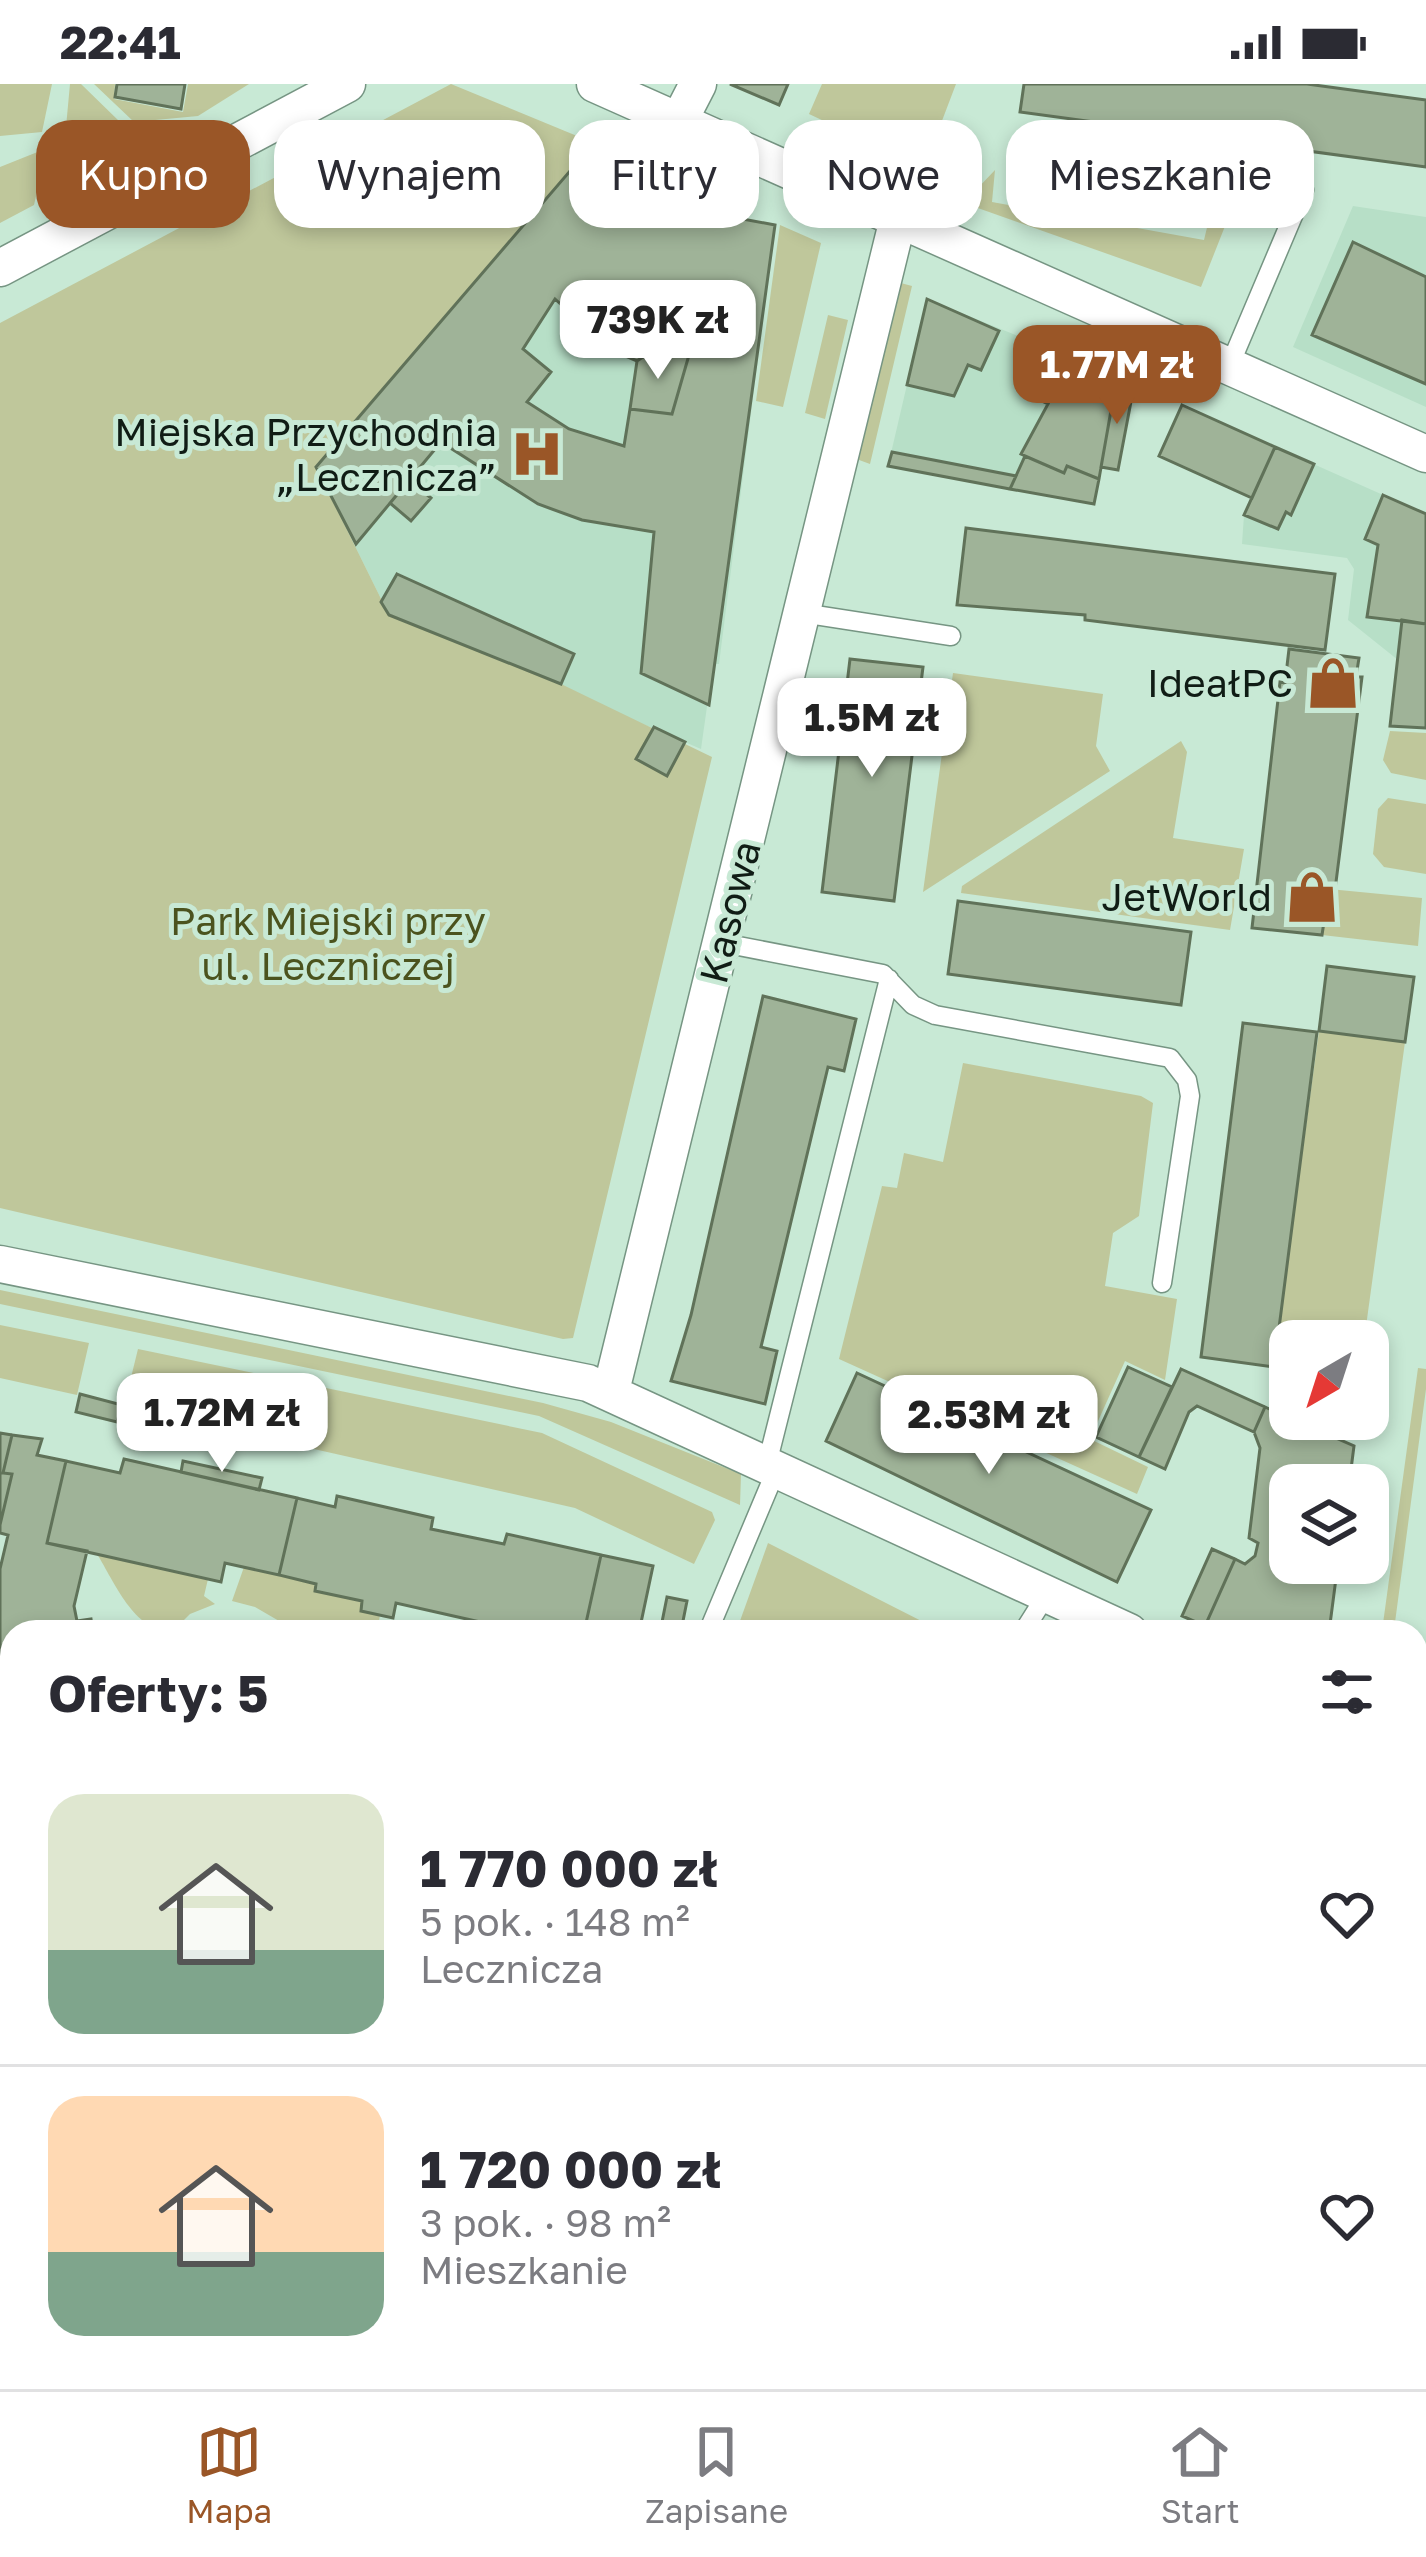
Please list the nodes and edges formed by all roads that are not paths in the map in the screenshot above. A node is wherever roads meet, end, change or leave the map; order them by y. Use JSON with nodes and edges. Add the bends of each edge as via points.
{"nodes":[{"id":1,"x":346,"y":84,"type":"edge"},
{"id":2,"x":595,"y":84,"type":"edge"},
{"id":3,"x":698,"y":84,"type":"edge"},
{"id":4,"x":680,"y":119,"type":"junction"},
{"id":5,"x":783,"y":168,"type":"edge"},
{"id":6,"x":897,"y":228,"type":"edge"},
{"id":7,"x":909,"y":228,"type":"edge"},
{"id":8,"x":1288,"y":228,"type":"edge"},
{"id":9,"x":0,"y":268,"type":"edge"},
{"id":10,"x":1229,"y":367,"type":"junction"},
{"id":11,"x":1426,"y":454,"type":"edge"},
{"id":12,"x":802,"y":613,"type":"junction"},
{"id":13,"x":951,"y":636,"type":"dead end"},
{"id":14,"x":723,"y":943,"type":"junction"},
{"id":15,"x":889,"y":979,"type":"junction"},
{"id":16,"x":0,"y":1264,"type":"edge"},
{"id":17,"x":1162,"y":1283,"type":"dead end"},
{"id":18,"x":611,"y":1391,"type":"junction"},
{"id":19,"x":772,"y":1466,"type":"junction"},
{"id":20,"x":1047,"y":1594,"type":"junction"},
{"id":21,"x":713,"y":1620,"type":"edge"},
{"id":22,"x":1031,"y":1620,"type":"edge"},
{"id":23,"x":1103,"y":1620,"type":"edge"}],
"edges":[{"from":1,"to":9,"type":"street"},
{"from":2,"to":4,"type":"street"},
{"from":3,"to":4,"type":"street"},
{"from":4,"to":5,"type":"street"},
{"from":6,"to":12,"type":"street","name":"Kasowa"},
{"from":7,"to":10,"type":"street"},
{"from":8,"to":10,"type":"lane"},
{"from":10,"to":11,"type":"street"},
{"from":12,"to":13,"type":"lane"},
{"from":12,"to":14,"type":"street","name":"Kasowa"},
{"from":14,"to":15,"type":"lane"},
{"from":14,"to":18,"type":"street","name":"Kasowa"},
{"from":15,"to":17,"type":"lane","via":[[935,1016],[1160,1053],[1177,1064],[1190,1096]]},
{"from":15,"to":19,"type":"lane"},
{"from":16,"to":18,"type":"street"},
{"from":18,"to":19,"type":"street"},
{"from":19,"to":20,"type":"street"},
{"from":19,"to":21,"type":"lane"},
{"from":20,"to":22,"type":"lane"},
{"from":20,"to":23,"type":"street"}]}
